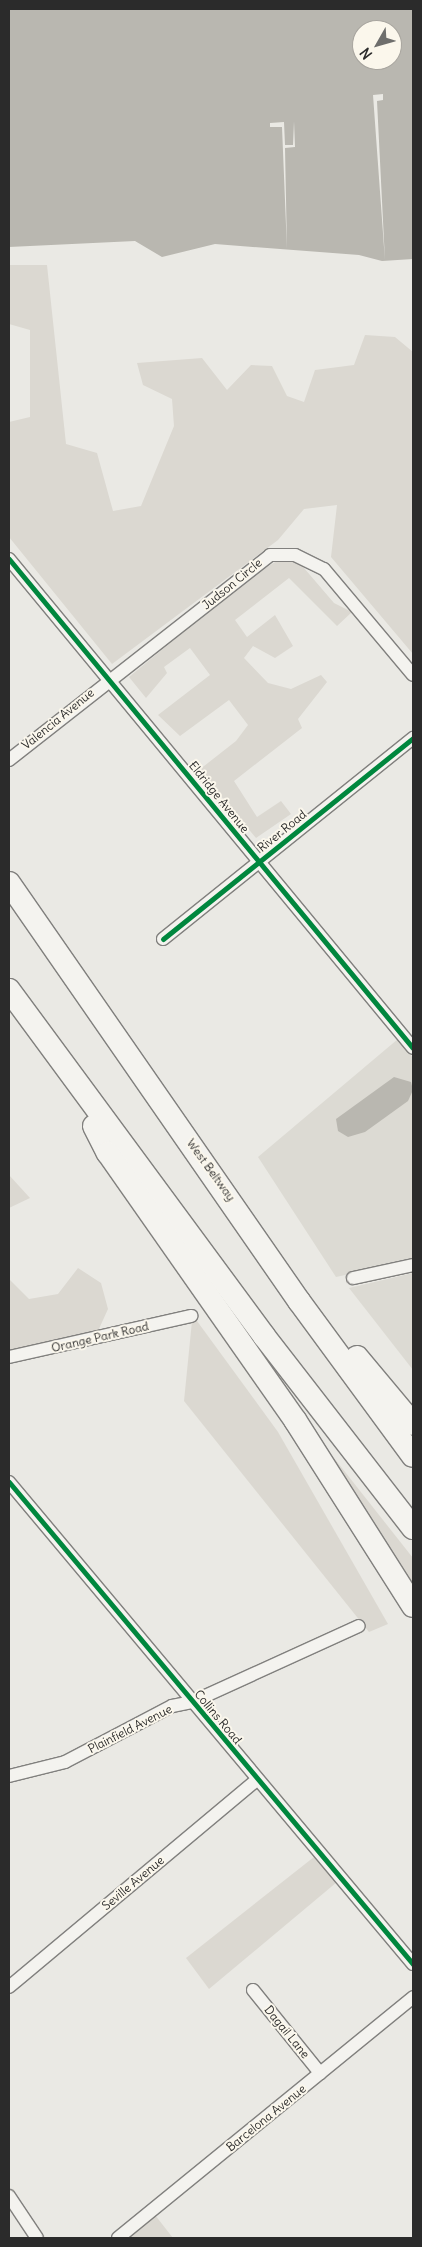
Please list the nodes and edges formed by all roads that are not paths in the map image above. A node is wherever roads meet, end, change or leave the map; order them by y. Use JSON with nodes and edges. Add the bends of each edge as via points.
{"nodes":[{"id":1,"x":9,"y":559,"type":"edge"},
{"id":2,"x":413,"y":675,"type":"edge"},
{"id":3,"x":108,"y":678,"type":"junction"},
{"id":4,"x":413,"y":738,"type":"edge"},
{"id":5,"x":9,"y":760,"type":"edge"},
{"id":6,"x":260,"y":862,"type":"junction"},
{"id":7,"x":9,"y":883,"type":"edge"},
{"id":8,"x":163,"y":939,"type":"dead end"},
{"id":9,"x":9,"y":990,"type":"edge"},
{"id":10,"x":413,"y":1048,"type":"edge"},
{"id":11,"x":65,"y":1070,"type":"junction"},
{"id":12,"x":265,"y":1247,"type":"junction"},
{"id":13,"x":413,"y":1265,"type":"edge"},
{"id":14,"x":353,"y":1278,"type":"dead end"},
{"id":15,"x":191,"y":1316,"type":"dead end"},
{"id":16,"x":9,"y":1357,"type":"edge"},
{"id":17,"x":413,"y":1424,"type":"edge"},
{"id":18,"x":413,"y":1456,"type":"edge"},
{"id":19,"x":9,"y":1482,"type":"edge"},
{"id":20,"x":413,"y":1528,"type":"edge"},
{"id":21,"x":413,"y":1606,"type":"edge"},
{"id":22,"x":359,"y":1626,"type":"dead end"},
{"id":23,"x":192,"y":1702,"type":"junction"},
{"id":24,"x":9,"y":1776,"type":"edge"},
{"id":25,"x":257,"y":1780,"type":"junction"},
{"id":26,"x":413,"y":1964,"type":"edge"},
{"id":27,"x":9,"y":1987,"type":"edge"},
{"id":28,"x":254,"y":1990,"type":"dead end"},
{"id":29,"x":413,"y":1997,"type":"edge"},
{"id":30,"x":320,"y":2073,"type":"junction"},
{"id":31,"x":9,"y":2196,"type":"edge"},
{"id":32,"x":37,"y":2238,"type":"edge"},
{"id":33,"x":118,"y":2238,"type":"edge"}],
"edges":[{"from":1,"to":3,"type":"street","name":"Eldridge Avenue"},
{"from":2,"to":3,"type":"street","name":"Judson Circle","via":[[324,569],[284,553],[253,565],[190,618]]},
{"from":3,"to":5,"type":"street","name":"Valencia Avenue"},
{"from":3,"to":6,"type":"street","name":"Eldridge Avenue"},
{"from":4,"to":6,"type":"street","name":"River Road"},
{"from":6,"to":8,"type":"street","name":"River Road"},
{"from":6,"to":10,"type":"street","name":"Eldridge Avenue"},
{"from":7,"to":12,"type":"highway","name":"West Beltway"},
{"from":9,"to":11,"type":"highway"},
{"from":11,"to":20,"type":"highway"},
{"from":11,"to":21,"type":"highway","via":[[108,1153],[289,1412]]},
{"from":12,"to":17,"type":"highway"},
{"from":12,"to":18,"type":"highway","name":"West Beltway"},
{"from":13,"to":14,"type":"street"},
{"from":15,"to":16,"type":"street","name":"Orange Park Road"},
{"from":19,"to":23,"type":"street","name":"Collins Road"},
{"from":22,"to":23,"type":"street","name":"Plainfield Avenue"},
{"from":23,"to":24,"type":"street","name":"Plainfield Avenue","via":[[172,1706],[65,1762]]},
{"from":23,"to":25,"type":"street","name":"Collins Road"},
{"from":25,"to":26,"type":"street","name":"Collins Road"},
{"from":25,"to":27,"type":"street","name":"Seville Avenue"},
{"from":28,"to":30,"type":"street","name":"Dagail Lane"},
{"from":29,"to":30,"type":"street","name":"Barcelona Avenue"},
{"from":30,"to":33,"type":"street","name":"Barcelona Avenue"},
{"from":31,"to":32,"type":"street"}]}
